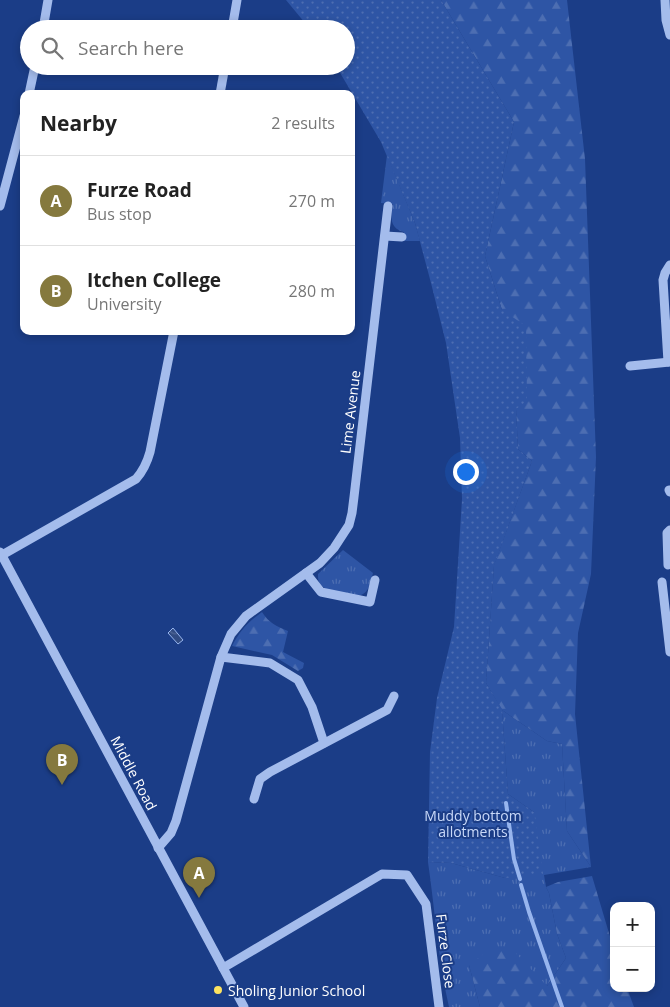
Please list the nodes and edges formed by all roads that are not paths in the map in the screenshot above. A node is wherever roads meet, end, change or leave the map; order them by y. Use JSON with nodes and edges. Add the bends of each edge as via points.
{"nodes":[{"id":1,"x":48,"y":0,"type":"edge"},
{"id":2,"x":237,"y":0,"type":"edge"},
{"id":3,"x":665,"y":0,"type":"edge"},
{"id":4,"x":45,"y":20,"type":"edge"},
{"id":5,"x":234,"y":20,"type":"edge"},
{"id":6,"x":670,"y":35,"type":"edge"},
{"id":7,"x":33,"y":75,"type":"edge"},
{"id":8,"x":223,"y":75,"type":"edge"},
{"id":9,"x":30,"y":90,"type":"edge"},
{"id":10,"x":221,"y":90,"type":"edge"},
{"id":11,"x":20,"y":131,"type":"edge"},
{"id":12,"x":0,"y":206,"type":"edge"},
{"id":13,"x":388,"y":206,"type":"dead end"},
{"id":14,"x":384,"y":236,"type":"junction"},
{"id":15,"x":402,"y":238,"type":"dead end"},
{"id":16,"x":670,"y":265,"type":"edge"},
{"id":17,"x":173,"y":335,"type":"edge"},
{"id":18,"x":669,"y":362,"type":"edge"},
{"id":19,"x":630,"y":366,"type":"dead end"},
{"id":20,"x":670,"y":530,"type":"edge"},
{"id":21,"x":1,"y":553,"type":"edge"},
{"id":22,"x":668,"y":565,"type":"dead end"},
{"id":23,"x":306,"y":574,"type":"junction"},
{"id":24,"x":374,"y":580,"type":"dead end"},
{"id":25,"x":662,"y":582,"type":"dead end"},
{"id":26,"x":667,"y":602,"type":"edge"},
{"id":27,"x":670,"y":652,"type":"edge"},
{"id":28,"x":220,"y":656,"type":"junction"},
{"id":29,"x":394,"y":696,"type":"dead end"},
{"id":30,"x":324,"y":743,"type":"junction"},
{"id":31,"x":254,"y":799,"type":"dead end"},
{"id":32,"x":158,"y":848,"type":"junction"},
{"id":33,"x":223,"y":968,"type":"junction"},
{"id":34,"x":244,"y":1007,"type":"edge"},
{"id":35,"x":439,"y":1007,"type":"edge"}],
"edges":[{"from":1,"to":4,"type":"street"},
{"from":2,"to":5,"type":"street"},
{"from":3,"to":6,"type":"street"},
{"from":7,"to":9,"type":"street"},
{"from":8,"to":10,"type":"street"},
{"from":11,"to":12,"type":"street"},
{"from":13,"to":14,"type":"street","name":"Lime Avenue"},
{"from":14,"to":15,"type":"street"},
{"from":14,"to":23,"type":"street","name":"Lime Avenue","via":[[352,513],[347,530],[334,548]]},
{"from":16,"to":18,"type":"street","via":[[663,280]]},
{"from":17,"to":21,"type":"street","via":[[150,452],[140,474]]},
{"from":18,"to":19,"type":"street"},
{"from":20,"to":22,"type":"street","via":[[667,533]]},
{"from":21,"to":32,"type":"street","name":"Middle Road"},
{"from":23,"to":24,"type":"street","via":[[321,592],[370,602]]},
{"from":23,"to":28,"type":"street","name":"Lime Avenue","via":[[246,616],[230,634]]},
{"from":25,"to":26,"type":"street"},
{"from":26,"to":27,"type":"street"},
{"from":28,"to":30,"type":"street","via":[[270,663],[298,680],[312,707]]},
{"from":28,"to":32,"type":"street","name":"Lime Avenue","via":[[176,821]]},
{"from":29,"to":30,"type":"street","via":[[387,710]]},
{"from":30,"to":31,"type":"street","via":[[260,779]]},
{"from":32,"to":33,"type":"street","name":"Middle Road"},
{"from":33,"to":34,"type":"street","name":"Middle Road"},
{"from":33,"to":35,"type":"street","name":"Furze Close","via":[[382,874],[408,875],[426,904]]}]}
